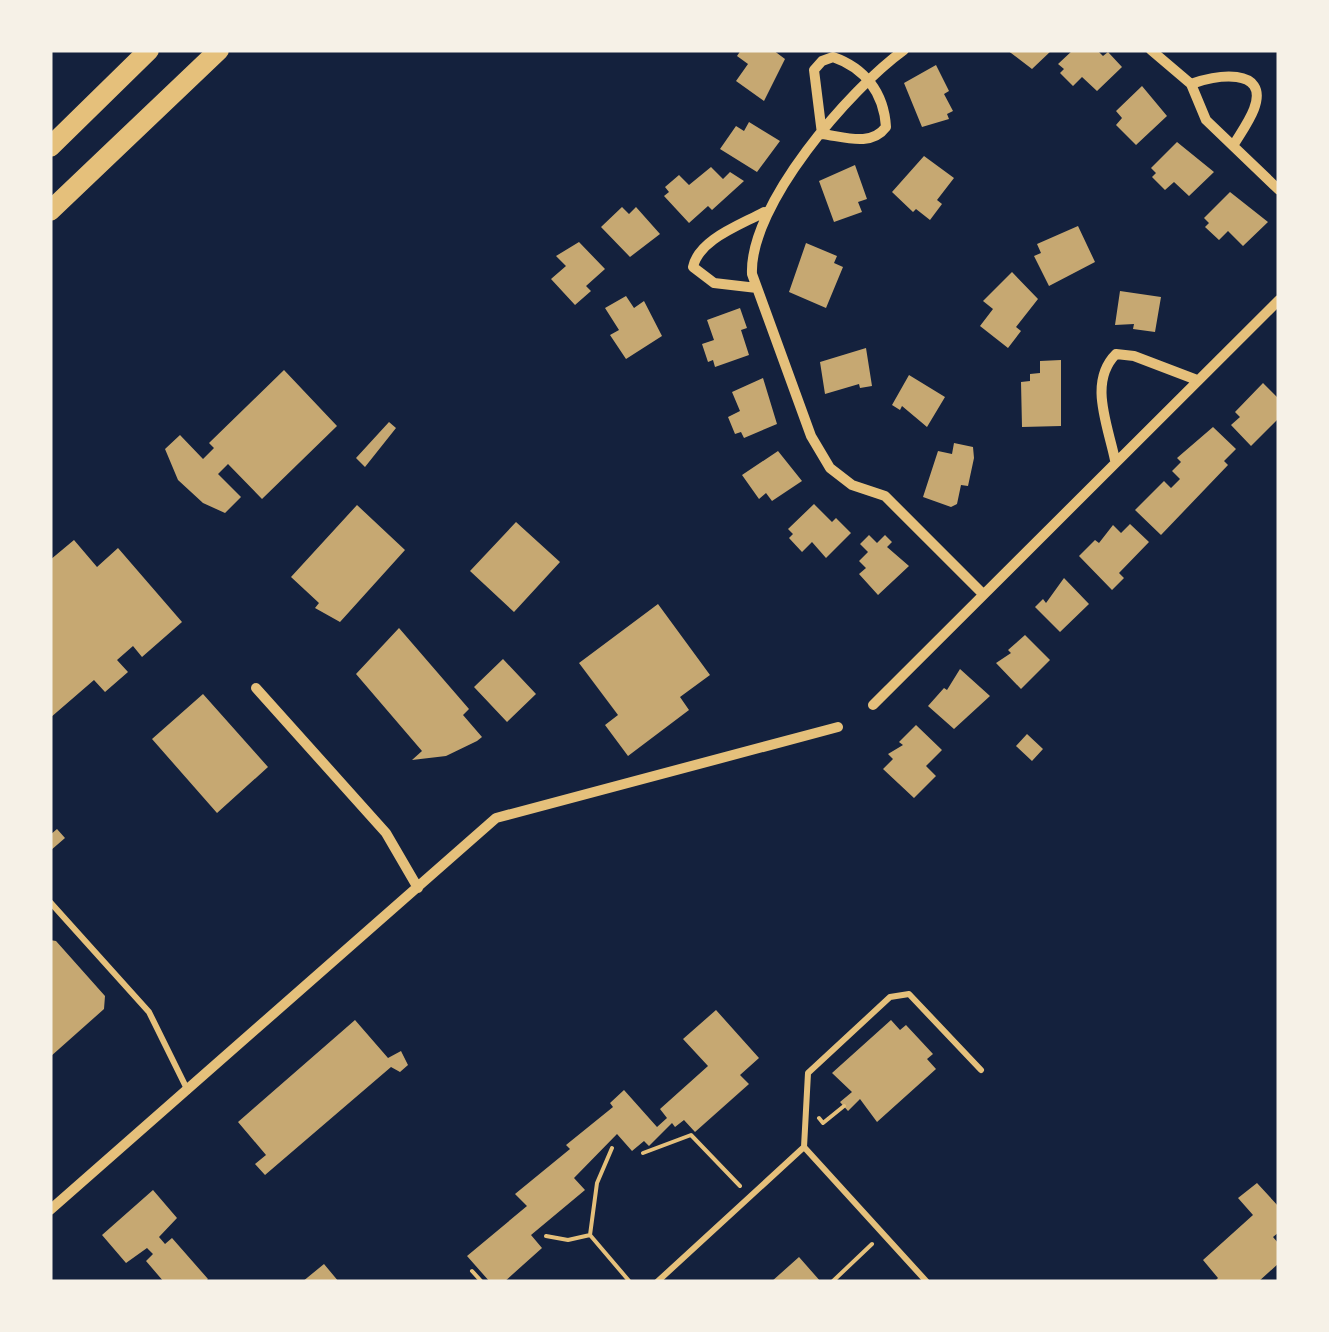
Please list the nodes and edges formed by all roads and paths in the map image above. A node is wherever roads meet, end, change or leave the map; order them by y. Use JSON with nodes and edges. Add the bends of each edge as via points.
{"nodes":[{"id":1,"x":149,"y":50,"type":"edge"},
{"id":2,"x":220,"y":50,"type":"edge"},
{"id":3,"x":904,"y":50,"type":"edge"},
{"id":4,"x":1151,"y":50,"type":"edge"},
{"id":5,"x":868,"y":76,"type":"junction"},
{"id":6,"x":1191,"y":84,"type":"junction"},
{"id":7,"x":822,"y":134,"type":"junction"},
{"id":8,"x":1233,"y":146,"type":"junction"},
{"id":9,"x":50,"y":147,"type":"edge"},
{"id":10,"x":1279,"y":190,"type":"edge"},
{"id":11,"x":50,"y":211,"type":"edge"},
{"id":12,"x":765,"y":212,"type":"junction"},
{"id":13,"x":757,"y":288,"type":"junction"},
{"id":14,"x":1279,"y":300,"type":"edge"},
{"id":15,"x":1197,"y":380,"type":"junction"},
{"id":16,"x":1116,"y":460,"type":"junction"},
{"id":17,"x":981,"y":592,"type":"junction"},
{"id":18,"x":256,"y":688,"type":"dead end"},
{"id":19,"x":872,"y":704,"type":"dead end"},
{"id":20,"x":838,"y":727,"type":"dead end"},
{"id":21,"x":418,"y":888,"type":"junction"},
{"id":22,"x":50,"y":902,"type":"edge"},
{"id":23,"x":981,"y":1070,"type":"dead end"},
{"id":24,"x":189,"y":1092,"type":"junction"},
{"id":25,"x":803,"y":1099,"type":"junction"},
{"id":26,"x":844,"y":1106,"type":"dead end"},
{"id":27,"x":804,"y":1147,"type":"junction"},
{"id":28,"x":612,"y":1148,"type":"dead end"},
{"id":29,"x":643,"y":1153,"type":"dead end"},
{"id":30,"x":750,"y":1197,"type":"junction"},
{"id":31,"x":52,"y":1204,"type":"edge"},
{"id":32,"x":590,"y":1234,"type":"junction"},
{"id":33,"x":883,"y":1234,"type":"junction"},
{"id":34,"x":546,"y":1236,"type":"dead end"},
{"id":35,"x":472,"y":1271,"type":"dead end"},
{"id":36,"x":482,"y":1282,"type":"edge"},
{"id":37,"x":630,"y":1282,"type":"edge"},
{"id":38,"x":657,"y":1282,"type":"edge"},
{"id":39,"x":832,"y":1282,"type":"edge"},
{"id":40,"x":927,"y":1282,"type":"edge"}],
"edges":[{"from":1,"to":9,"type":"highway"},
{"from":2,"to":11,"type":"highway"},
{"from":3,"to":5,"type":"street"},
{"from":4,"to":6,"type":"street"},
{"from":5,"to":7,"type":"street"},
{"from":5,"to":7,"type":"street","via":[[886,115],[879,136]]},
{"from":5,"to":7,"type":"street","via":[[834,58],[814,70]]},
{"from":6,"to":8,"type":"street","via":[[1206,120]]},
{"from":6,"to":8,"type":"street","via":[[1232,74],[1255,90],[1256,106]]},
{"from":7,"to":12,"type":"street"},
{"from":8,"to":10,"type":"street"},
{"from":12,"to":13,"type":"street","via":[[751,259]]},
{"from":12,"to":13,"type":"street","via":[[706,244],[693,267],[714,282]]},
{"from":13,"to":17,"type":"street","via":[[811,436],[830,468],[852,485],[885,496]]},
{"from":14,"to":15,"type":"street"},
{"from":15,"to":16,"type":"street"},
{"from":15,"to":16,"type":"street","via":[[1116,354],[1099,380]]},
{"from":16,"to":17,"type":"street"},
{"from":17,"to":19,"type":"street"},
{"from":18,"to":21,"type":"street","via":[[386,832]]},
{"from":20,"to":21,"type":"street","via":[[496,818]]},
{"from":21,"to":24,"type":"street"},
{"from":22,"to":24,"type":"lane","via":[[149,1012]]},
{"from":23,"to":25,"type":"lane","via":[[909,994],[890,997],[808,1073]]},
{"from":24,"to":31,"type":"street"},
{"from":25,"to":26,"type":"path","via":[[824,1123]]},
{"from":25,"to":27,"type":"lane"},
{"from":27,"to":30,"type":"lane"},
{"from":27,"to":33,"type":"lane"},
{"from":28,"to":32,"type":"path","via":[[597,1184]]},
{"from":29,"to":30,"type":"path","via":[[691,1135]]},
{"from":30,"to":38,"type":"lane"},
{"from":32,"to":34,"type":"path"},
{"from":32,"to":37,"type":"path"},
{"from":33,"to":39,"type":"path"},
{"from":33,"to":40,"type":"lane"},
{"from":35,"to":36,"type":"path"}]}
